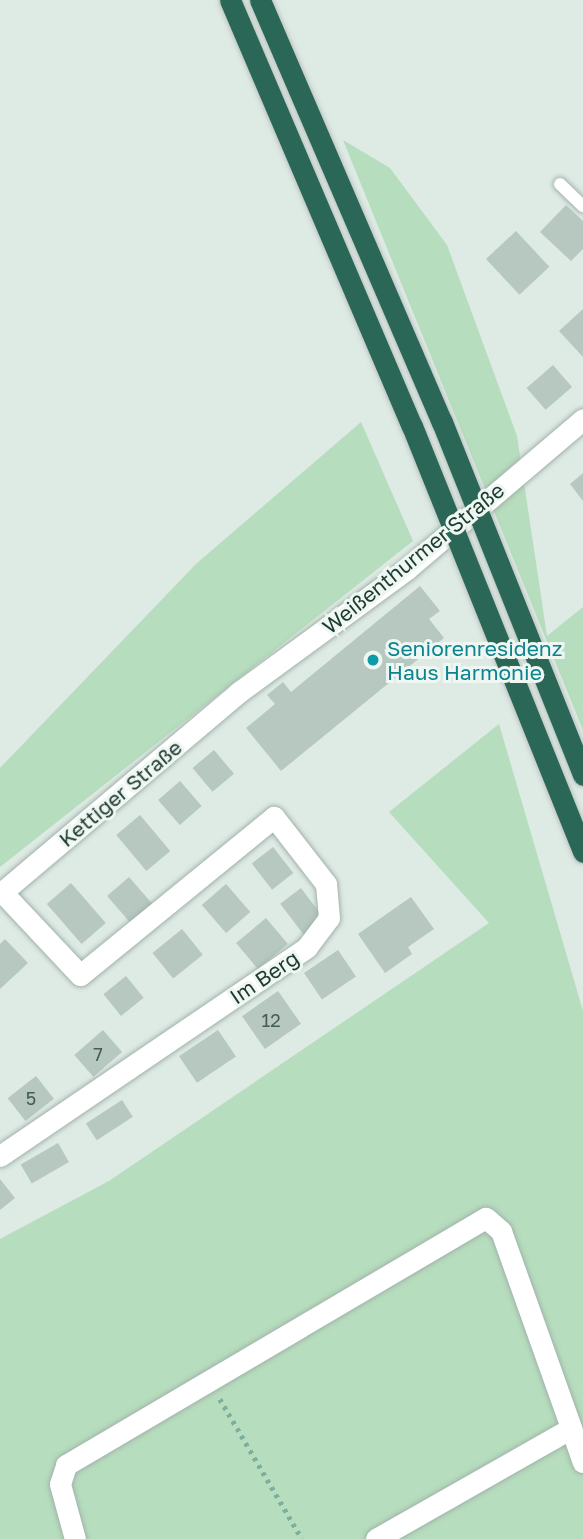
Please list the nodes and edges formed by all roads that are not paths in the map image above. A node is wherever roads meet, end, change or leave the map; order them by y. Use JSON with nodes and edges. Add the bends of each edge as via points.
{"nodes":[{"id":1,"x":230,"y":0,"type":"edge"},
{"id":2,"x":261,"y":0,"type":"edge"},
{"id":3,"x":560,"y":184,"type":"dead end"},
{"id":4,"x":583,"y":206,"type":"edge"},
{"id":5,"x":583,"y":419,"type":"edge"},
{"id":6,"x":239,"y":692,"type":"joint"},
{"id":7,"x":583,"y":775,"type":"edge"},
{"id":8,"x":583,"y":852,"type":"edge"},
{"id":9,"x":1,"y":893,"type":"edge"},
{"id":10,"x":0,"y":1156,"type":"edge"},
{"id":11,"x":571,"y":1428,"type":"junction"},
{"id":12,"x":583,"y":1462,"type":"edge"},
{"id":13,"x":75,"y":1539,"type":"edge"},
{"id":14,"x":376,"y":1539,"type":"edge"}],
"edges":[{"from":1,"to":8,"type":"highway","bridge":true,"via":[[412,426]]},
{"from":2,"to":7,"type":"highway","bridge":true,"via":[[442,422]]},
{"from":3,"to":4,"type":"lane"},
{"from":5,"to":6,"type":"street","name":"Weißenthurmer Straße","via":[[407,569]]},
{"from":6,"to":9,"type":"street","name":"Kettiger Straße"},
{"from":9,"to":10,"type":"street","name":"Im Berg","via":[[80,975],[274,817],[326,884],[330,918],[307,947]]},
{"from":11,"to":12,"type":"street"},
{"from":11,"to":13,"type":"street","via":[[501,1231],[486,1218],[66,1465],[60,1484]]},
{"from":11,"to":14,"type":"street"}]}
